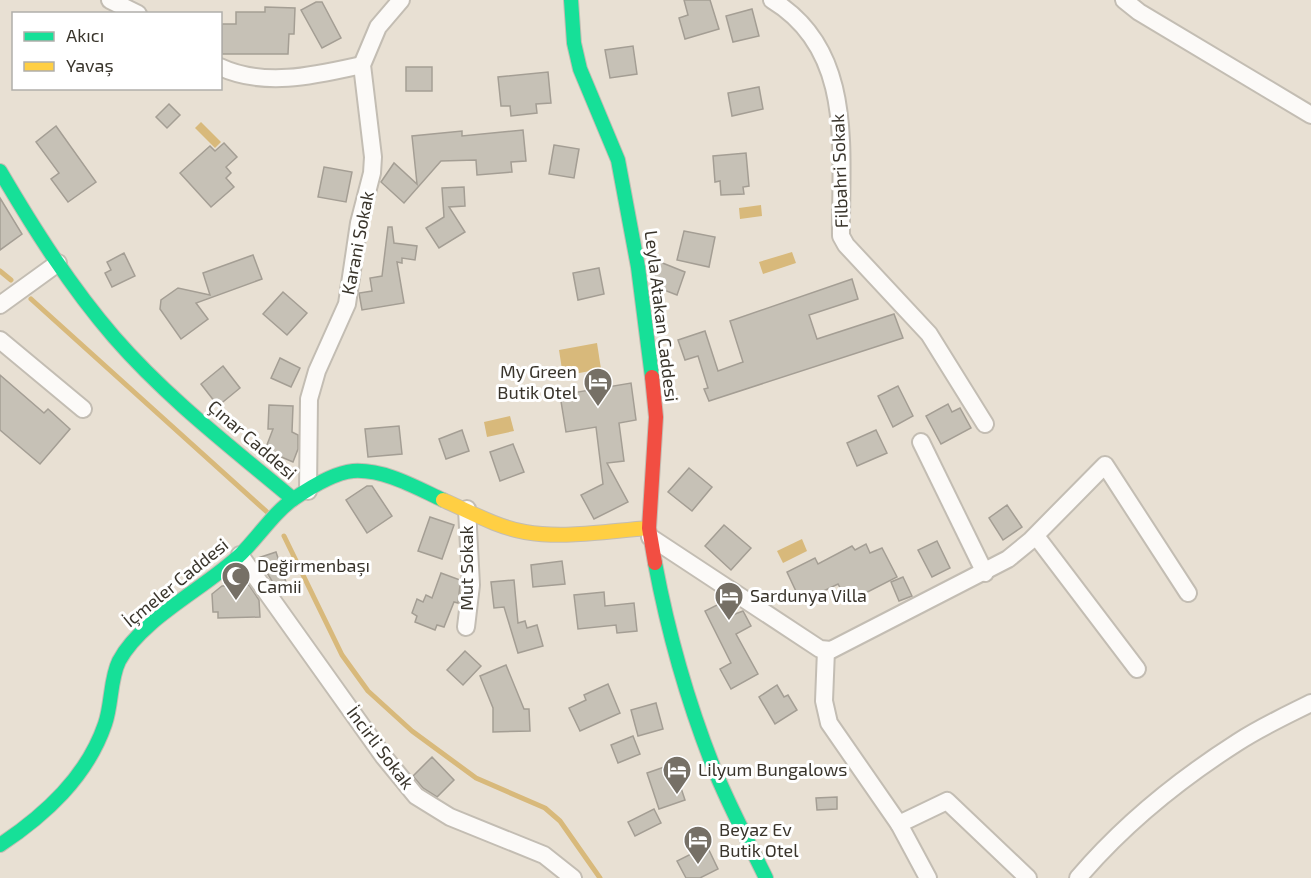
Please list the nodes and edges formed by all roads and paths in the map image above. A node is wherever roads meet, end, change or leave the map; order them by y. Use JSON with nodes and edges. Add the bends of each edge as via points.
{"nodes":[{"id":1,"x":110,"y":0,"type":"edge"},
{"id":2,"x":401,"y":0,"type":"edge"},
{"id":3,"x":571,"y":0,"type":"edge"},
{"id":4,"x":772,"y":0,"type":"edge"},
{"id":5,"x":1124,"y":0,"type":"edge"},
{"id":6,"x":134,"y":12,"type":"edge"},
{"id":7,"x":362,"y":65,"type":"junction"},
{"id":8,"x":222,"y":67,"type":"edge"},
{"id":9,"x":1311,"y":115,"type":"edge"},
{"id":10,"x":0,"y":171,"type":"edge"},
{"id":11,"x":58,"y":263,"type":"junction"},
{"id":12,"x":0,"y":305,"type":"edge"},
{"id":13,"x":0,"y":340,"type":"edge"},
{"id":14,"x":83,"y":409,"type":"dead end"},
{"id":15,"x":985,"y":424,"type":"dead end"},
{"id":16,"x":921,"y":442,"type":"dead end"},
{"id":17,"x":301,"y":495,"type":"junction"},
{"id":18,"x":467,"y":509,"type":"junction"},
{"id":19,"x":650,"y":532,"type":"junction"},
{"id":20,"x":1036,"y":536,"type":"junction"},
{"id":21,"x":240,"y":555,"type":"junction"},
{"id":22,"x":985,"y":573,"type":"junction"},
{"id":23,"x":1188,"y":593,"type":"dead end"},
{"id":24,"x":466,"y":627,"type":"dead end"},
{"id":25,"x":825,"y":650,"type":"junction"},
{"id":26,"x":1137,"y":669,"type":"dead end"},
{"id":27,"x":1311,"y":703,"type":"edge"},
{"id":28,"x":898,"y":824,"type":"junction"},
{"id":29,"x":0,"y":845,"type":"edge"},
{"id":30,"x":573,"y":878,"type":"edge"},
{"id":31,"x":766,"y":878,"type":"edge"},
{"id":32,"x":928,"y":878,"type":"edge"},
{"id":33,"x":1028,"y":878,"type":"edge"},
{"id":34,"x":1078,"y":878,"type":"edge"}],
"edges":[{"from":1,"to":6,"type":"street"},
{"from":2,"to":7,"type":"street","name":"Karani Sokak","via":[[378,27]]},
{"from":3,"to":19,"type":"street","name":"Leyla Atakan Caddesi","via":[[580,69],[618,160],[626,194],[649,344],[656,417]]},
{"from":4,"to":15,"type":"street","name":"Filbahri Sokak","via":[[800,20],[834,84],[842,128],[841,236],[929,334]]},
{"from":5,"to":9,"type":"street"},
{"from":7,"to":8,"type":"street","via":[[290,78]]},
{"from":7,"to":17,"type":"street","name":"Karani Sokak","via":[[372,173],[359,223],[346,304],[309,399]]},
{"from":10,"to":11,"type":"street","name":"Çınar Caddesi"},
{"from":11,"to":12,"type":"street"},
{"from":11,"to":17,"type":"street","name":"Çınar Caddesi","via":[[128,352],[185,406]]},
{"from":13,"to":14,"type":"street"},
{"from":16,"to":22,"type":"street"},
{"from":17,"to":18,"type":"street","name":"Çınar Caddesi","via":[[330,478],[352,471],[370,471],[398,478]]},
{"from":17,"to":21,"type":"street","name":"İçmeler Caddesi"},
{"from":18,"to":19,"type":"street","name":"Çınar Caddesi","via":[[512,529],[543,535]]},
{"from":18,"to":24,"type":"street","name":"Mut Sokak","via":[[471,585]]},
{"from":19,"to":25,"type":"street"},
{"from":19,"to":31,"type":"street","name":"Leyla Atakan Caddesi","via":[[665,616],[696,719],[718,777]]},
{"from":20,"to":22,"type":"street"},
{"from":20,"to":23,"type":"street","via":[[1105,465]]},
{"from":20,"to":26,"type":"street"},
{"from":21,"to":29,"type":"street","name":"İçmeler Caddesi","via":[[135,639],[118,663],[106,722],[93,754],[54,804]]},
{"from":21,"to":30,"type":"street","name":"İncirli Sokak","via":[[416,796],[450,817],[544,855]]},
{"from":22,"to":25,"type":"street"},
{"from":25,"to":28,"type":"street","via":[[824,701],[829,723]]},
{"from":27,"to":34,"type":"street","via":[[1238,741],[1150,806]]},
{"from":28,"to":32,"type":"street"},
{"from":28,"to":33,"type":"street","via":[[947,801]]}]}
